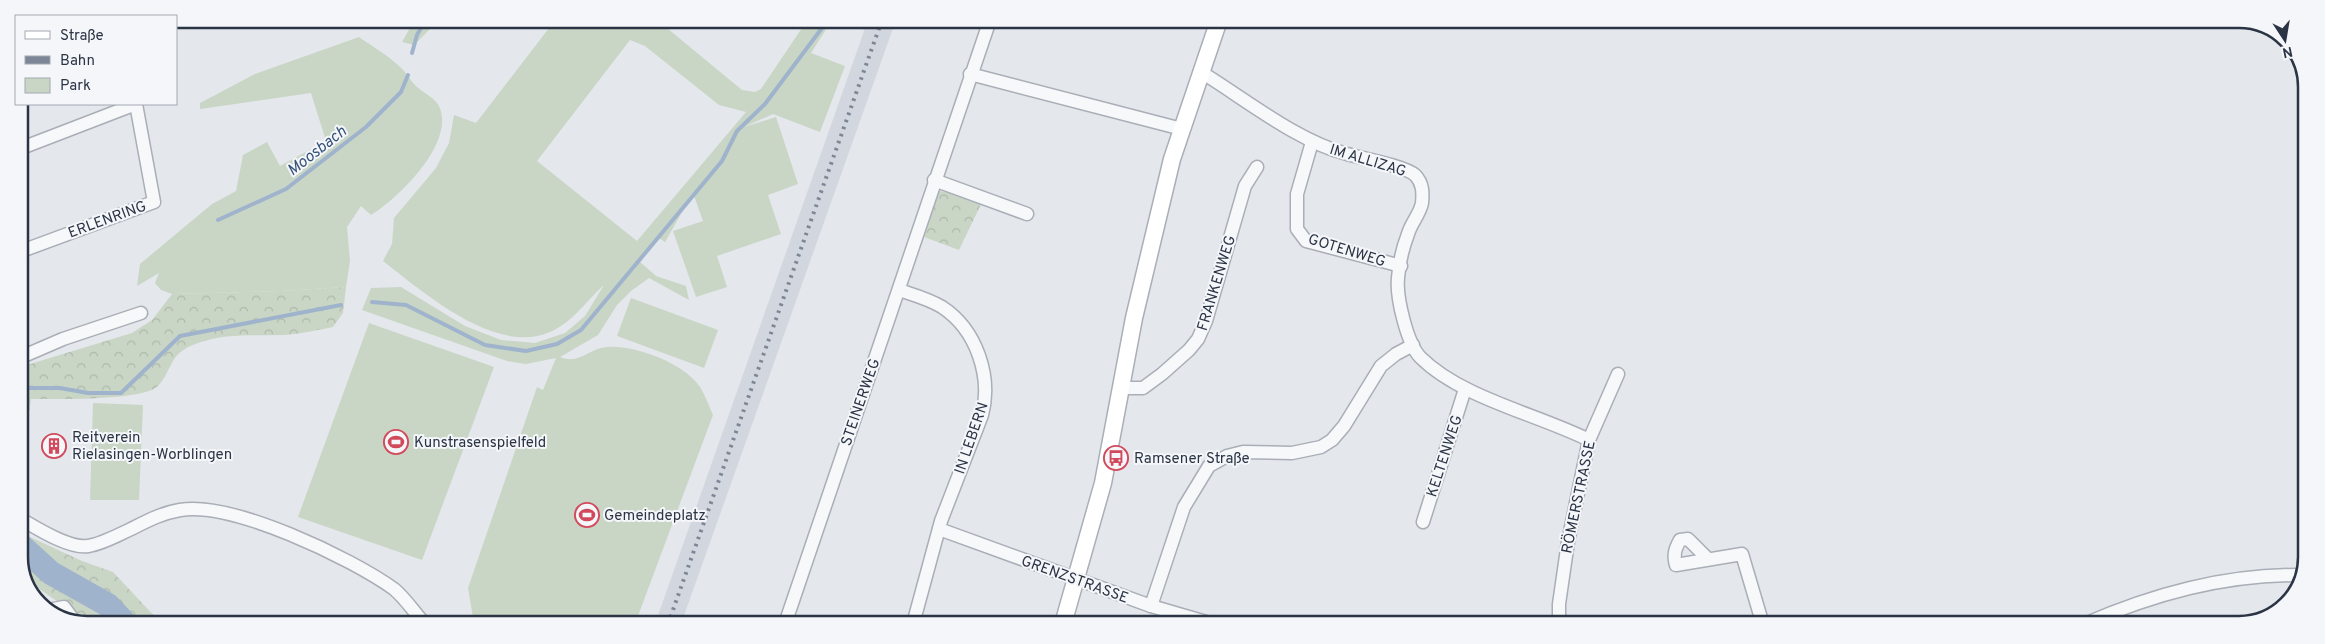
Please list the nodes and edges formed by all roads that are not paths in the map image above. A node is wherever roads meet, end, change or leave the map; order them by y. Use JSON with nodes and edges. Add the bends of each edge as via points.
{"nodes":[{"id":1,"x":987,"y":28,"type":"edge"},
{"id":2,"x":1216,"y":28,"type":"edge"},
{"id":3,"x":1200,"y":73,"type":"junction"},
{"id":4,"x":970,"y":74,"type":"junction"},
{"id":5,"x":133,"y":105,"type":"edge"},
{"id":6,"x":136,"y":105,"type":"edge"},
{"id":7,"x":1182,"y":129,"type":"junction"},
{"id":8,"x":1312,"y":142,"type":"junction"},
{"id":9,"x":28,"y":145,"type":"edge"},
{"id":10,"x":1257,"y":167,"type":"dead end"},
{"id":11,"x":934,"y":180,"type":"junction"},
{"id":12,"x":1027,"y":214,"type":"dead end"},
{"id":13,"x":28,"y":249,"type":"edge"},
{"id":14,"x":1401,"y":266,"type":"junction"},
{"id":15,"x":899,"y":290,"type":"junction"},
{"id":16,"x":141,"y":313,"type":"dead end"},
{"id":17,"x":1414,"y":345,"type":"junction"},
{"id":18,"x":28,"y":354,"type":"edge"},
{"id":19,"x":1618,"y":374,"type":"dead end"},
{"id":20,"x":1121,"y":388,"type":"junction"},
{"id":21,"x":1465,"y":389,"type":"junction"},
{"id":22,"x":1589,"y":440,"type":"junction"},
{"id":23,"x":1423,"y":522,"type":"dead end"},
{"id":24,"x":28,"y":523,"type":"edge"},
{"id":25,"x":939,"y":529,"type":"junction"},
{"id":26,"x":1708,"y":559,"type":"dead end"},
{"id":27,"x":2294,"y":575,"type":"edge"},
{"id":28,"x":1077,"y":580,"type":"junction"},
{"id":29,"x":1151,"y":606,"type":"junction"},
{"id":30,"x":57,"y":608,"type":"edge"},
{"id":31,"x":69,"y":613,"type":"edge"},
{"id":32,"x":418,"y":616,"type":"edge"},
{"id":33,"x":788,"y":616,"type":"edge"},
{"id":34,"x":915,"y":616,"type":"edge"},
{"id":35,"x":1066,"y":616,"type":"edge"},
{"id":36,"x":1185,"y":616,"type":"edge"},
{"id":37,"x":1559,"y":616,"type":"edge"},
{"id":38,"x":1760,"y":616,"type":"edge"},
{"id":39,"x":2105,"y":616,"type":"edge"}],
"edges":[{"from":1,"to":4,"type":"street","name":"STEINERWEG"},
{"from":2,"to":3,"type":"main road"},
{"from":3,"to":7,"type":"main road"},
{"from":3,"to":8,"type":"street","name":"IM ALLIZAG"},
{"from":4,"to":7,"type":"street"},
{"from":4,"to":11,"type":"street","name":"STEINERWEG"},
{"from":5,"to":9,"type":"street","name":"ERLENRING"},
{"from":6,"to":13,"type":"street","name":"ERLENRING","via":[[154,202]]},
{"from":7,"to":20,"type":"main road","via":[[1137,309]]},
{"from":8,"to":14,"type":"street","name":"GOTENWEG","via":[[1297,194],[1297,229],[1306,241]]},
{"from":8,"to":14,"type":"street","name":"IM ALLIZAG","via":[[1414,174],[1423,188],[1422,206],[1408,233]]},
{"from":10,"to":20,"type":"street","name":"FRANKENWEG","via":[[1244,186],[1198,339],[1143,388]]},
{"from":11,"to":12,"type":"street"},
{"from":11,"to":15,"type":"street","name":"STEINERWEG"},
{"from":14,"to":17,"type":"street","name":"IM ALLIZAG","via":[[1398,280],[1402,314]]},
{"from":15,"to":25,"type":"street","name":"IN LEBERN","via":[[925,298],[950,313],[974,344],[986,383],[982,416]]},
{"from":15,"to":33,"type":"street","name":"STEINERWEG"},
{"from":16,"to":18,"type":"street","via":[[62,339]]},
{"from":17,"to":21,"type":"street","name":"IM ALLIZAG","via":[[1419,356]]},
{"from":17,"to":29,"type":"street","via":[[1381,366],[1344,426],[1321,447],[1292,453],[1243,452],[1209,466],[1184,507]]},
{"from":19,"to":22,"type":"street","name":"RÖMERSTRASSE"},
{"from":20,"to":28,"type":"main road","via":[[1103,483]]},
{"from":21,"to":22,"type":"street","name":"IM ALLIZAG"},
{"from":21,"to":23,"type":"street","name":"KELTENWEG"},
{"from":22,"to":37,"type":"street","name":"RÖMERSTRASSE","via":[[1568,542]]},
{"from":24,"to":32,"type":"street","via":[[54,538],[87,546],[128,531],[156,516],[180,510],[201,509],[238,517],[272,526],[368,572],[396,591]]},
{"from":25,"to":28,"type":"street","name":"GRENZSTRASSE"},
{"from":25,"to":34,"type":"street","name":"IN LEBERN"},
{"from":26,"to":38,"type":"street","via":[[1742,554]]},
{"from":27,"to":39,"type":"street","via":[[2253,576],[2189,587],[2155,596]]},
{"from":28,"to":29,"type":"street","name":"GRENZSTRASSE"},
{"from":28,"to":35,"type":"main road"},
{"from":29,"to":36,"type":"street","name":"GRENZSTRASSE"},
{"from":30,"to":31,"type":"street","via":[[64,607]]}]}
